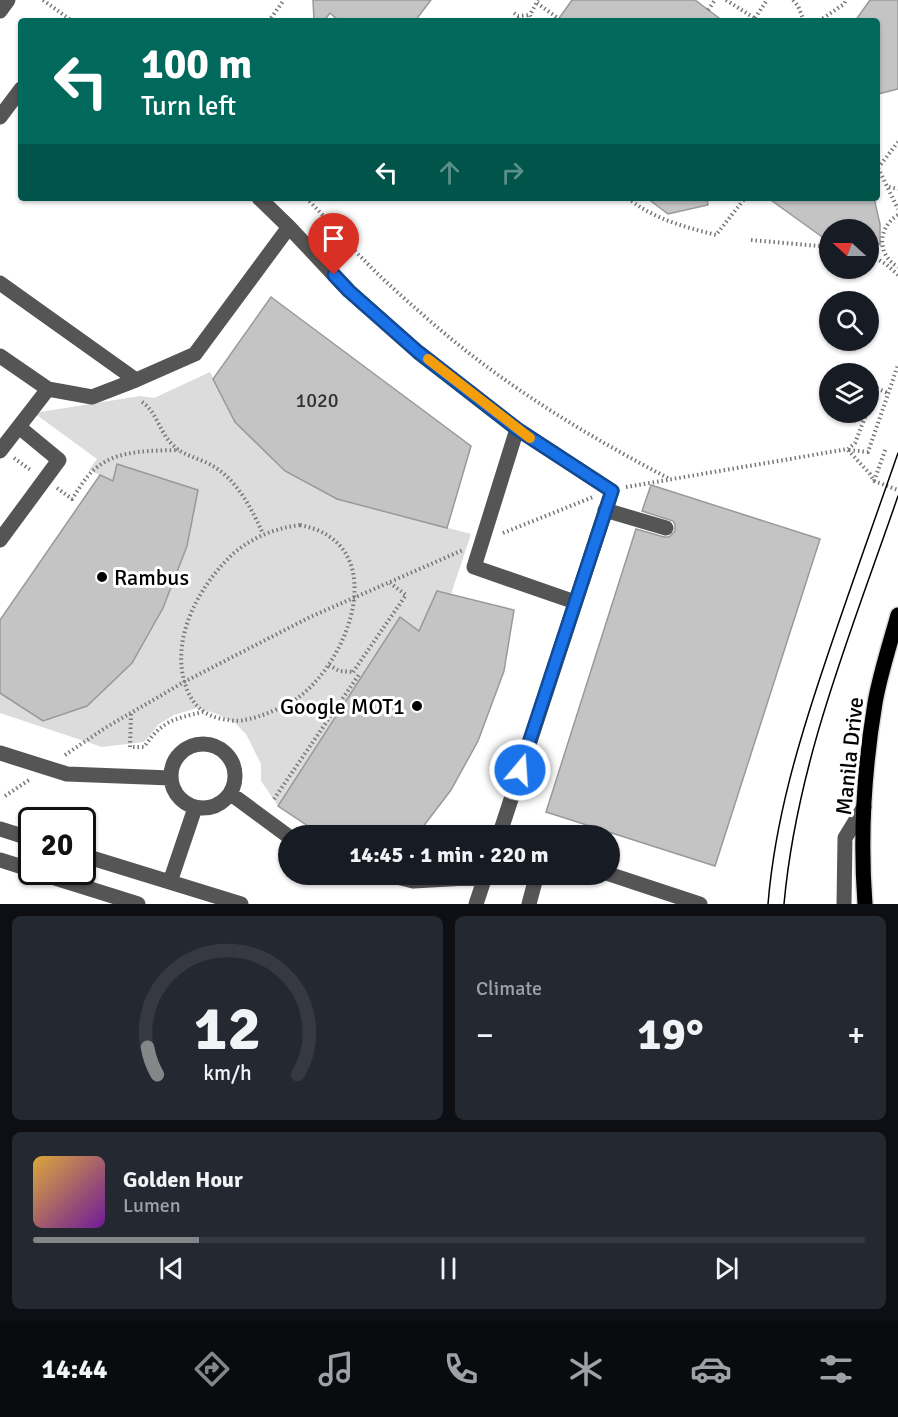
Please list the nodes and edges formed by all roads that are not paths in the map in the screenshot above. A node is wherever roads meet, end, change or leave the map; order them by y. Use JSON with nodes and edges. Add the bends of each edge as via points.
{"nodes":[{"id":1,"x":8,"y":0,"type":"edge"},
{"id":2,"x":0,"y":11,"type":"edge"},
{"id":3,"x":18,"y":93,"type":"edge"},
{"id":4,"x":0,"y":117,"type":"edge"},
{"id":5,"x":262,"y":201,"type":"edge"},
{"id":6,"x":290,"y":227,"type":"junction"},
{"id":7,"x":0,"y":283,"type":"edge"},
{"id":8,"x":0,"y":356,"type":"edge"},
{"id":9,"x":136,"y":380,"type":"junction"},
{"id":10,"x":48,"y":389,"type":"junction"},
{"id":11,"x":19,"y":427,"type":"junction"},
{"id":12,"x":517,"y":429,"type":"junction"},
{"id":13,"x":6,"y":454,"type":"edge"},
{"id":14,"x":605,"y":510,"type":"junction"},
{"id":15,"x":666,"y":528,"type":"dead end"},
{"id":16,"x":0,"y":540,"type":"edge"},
{"id":17,"x":575,"y":602,"type":"junction"},
{"id":18,"x":898,"y":615,"type":"edge"},
{"id":19,"x":0,"y":753,"type":"edge"},
{"id":20,"x":171,"y":778,"type":"junction"},
{"id":21,"x":231,"y":794,"type":"junction"},
{"id":22,"x":864,"y":807,"type":"junction"},
{"id":23,"x":195,"y":808,"type":"junction"},
{"id":24,"x":503,"y":825,"type":"edge"},
{"id":25,"x":0,"y":829,"type":"edge"},
{"id":26,"x":278,"y":829,"type":"edge"},
{"id":27,"x":18,"y":835,"type":"edge"},
{"id":28,"x":96,"y":859,"type":"edge"},
{"id":29,"x":0,"y":860,"type":"edge"},
{"id":30,"x":18,"y":866,"type":"edge"},
{"id":31,"x":620,"y":878,"type":"edge"},
{"id":32,"x":170,"y":882,"type":"junction"},
{"id":33,"x":77,"y":885,"type":"edge"},
{"id":34,"x":482,"y":885,"type":"edge"},
{"id":35,"x":534,"y":885,"type":"edge"},
{"id":36,"x":138,"y":904,"type":"edge"},
{"id":37,"x":241,"y":904,"type":"edge"},
{"id":38,"x":476,"y":904,"type":"edge"},
{"id":39,"x":529,"y":904,"type":"edge"},
{"id":40,"x":700,"y":904,"type":"edge"},
{"id":41,"x":844,"y":904,"type":"edge"},
{"id":42,"x":865,"y":904,"type":"edge"}],
"edges":[{"from":1,"to":2,"type":"street"},
{"from":3,"to":4,"type":"street"},
{"from":5,"to":6,"type":"street"},
{"from":6,"to":9,"type":"street","via":[[195,354]]},
{"from":6,"to":12,"type":"street","via":[[349,291],[418,352]]},
{"from":7,"to":9,"type":"street"},
{"from":8,"to":10,"type":"street"},
{"from":9,"to":10,"type":"street","via":[[92,398]]},
{"from":10,"to":11,"type":"street"},
{"from":11,"to":13,"type":"street"},
{"from":11,"to":16,"type":"street","via":[[59,460]]},
{"from":12,"to":14,"type":"street","via":[[612,491]]},
{"from":12,"to":17,"type":"street","via":[[474,567]]},
{"from":14,"to":15,"type":"street"},
{"from":14,"to":17,"type":"street"},
{"from":17,"to":24,"type":"street"},
{"from":18,"to":22,"type":"main road","name":"Manila Drive","via":[[876,701]]},
{"from":19,"to":20,"type":"street","via":[[67,774]]},
{"from":20,"to":21,"type":"street","via":[[178,757],[186,749],[208,744],[227,754],[233,764],[236,775]]},
{"from":20,"to":23,"type":"street","via":[[178,796]]},
{"from":21,"to":23,"type":"street","via":[[215,807]]},
{"from":21,"to":26,"type":"street"},
{"from":22,"to":41,"type":"street","via":[[845,838]]},
{"from":22,"to":42,"type":"main road","name":"Manila Drive"},
{"from":23,"to":32,"type":"street"},
{"from":25,"to":27,"type":"street"},
{"from":28,"to":32,"type":"street"},
{"from":29,"to":30,"type":"street"},
{"from":31,"to":40,"type":"street"},
{"from":32,"to":37,"type":"street"},
{"from":33,"to":36,"type":"street"},
{"from":34,"to":38,"type":"street"},
{"from":35,"to":39,"type":"street"}]}
